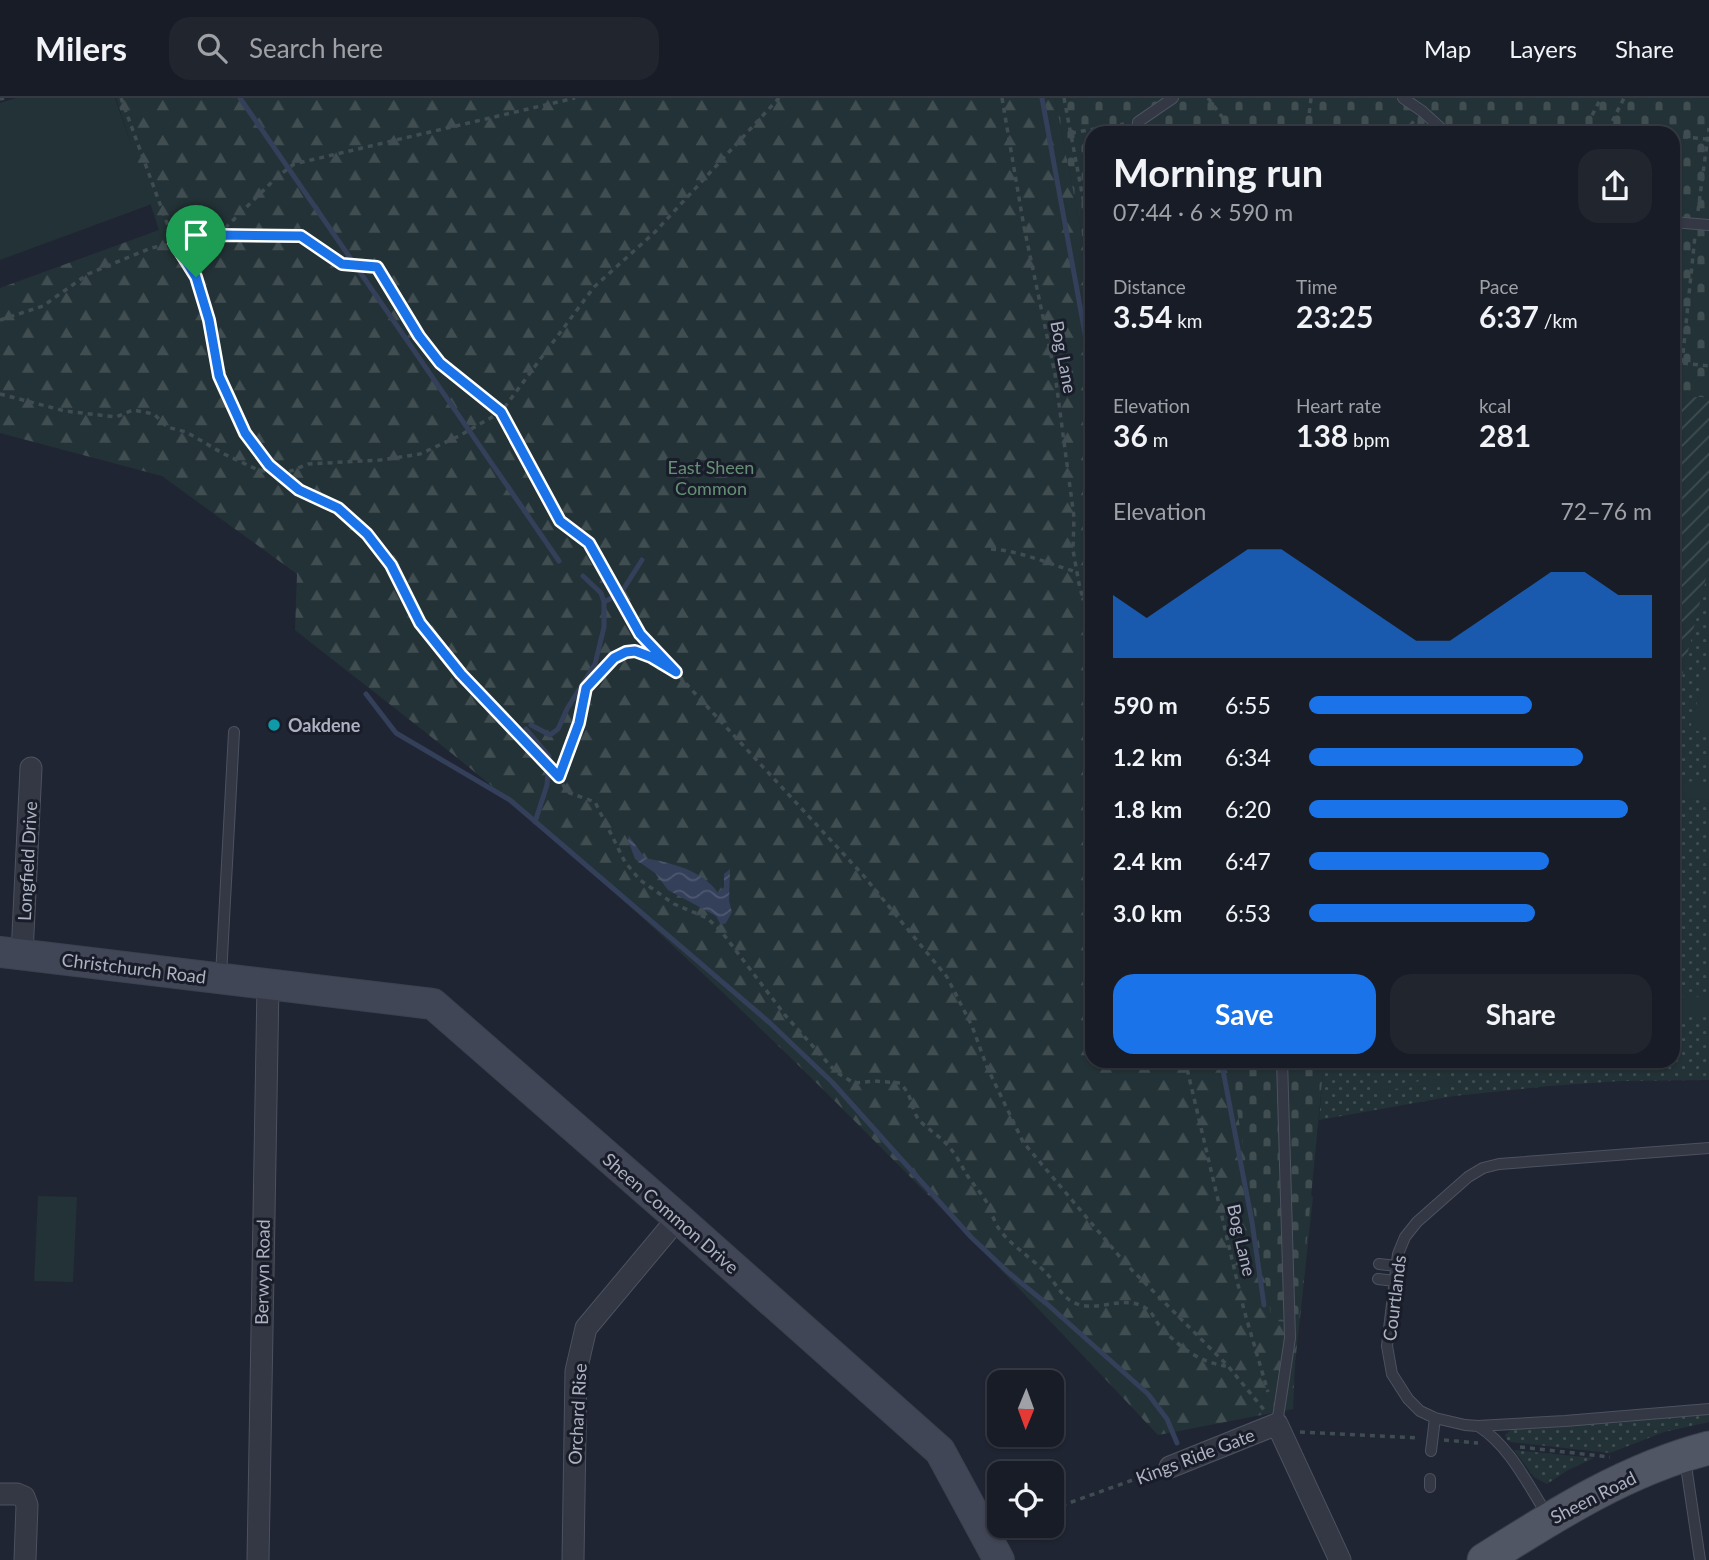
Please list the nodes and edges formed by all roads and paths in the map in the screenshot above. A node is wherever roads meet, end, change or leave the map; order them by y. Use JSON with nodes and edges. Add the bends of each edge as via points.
{"nodes":[{"id":1,"x":121,"y":98,"type":"edge"},
{"id":2,"x":575,"y":98,"type":"edge"},
{"id":3,"x":779,"y":98,"type":"edge"},
{"id":4,"x":1002,"y":98,"type":"edge"},
{"id":5,"x":1064,"y":98,"type":"edge"},
{"id":6,"x":1173,"y":98,"type":"edge"},
{"id":7,"x":1208,"y":98,"type":"edge"},
{"id":8,"x":1311,"y":98,"type":"edge"},
{"id":9,"x":1403,"y":98,"type":"edge"},
{"id":10,"x":1601,"y":98,"type":"edge"},
{"id":11,"x":1624,"y":98,"type":"edge"},
{"id":12,"x":1138,"y":126,"type":"edge"},
{"id":13,"x":1229,"y":126,"type":"edge"},
{"id":14,"x":1308,"y":126,"type":"edge"},
{"id":15,"x":1438,"y":126,"type":"edge"},
{"id":16,"x":1587,"y":126,"type":"edge"},
{"id":17,"x":1610,"y":126,"type":"edge"},
{"id":18,"x":1709,"y":128,"type":"edge"},
{"id":19,"x":1085,"y":132,"type":"edge"},
{"id":20,"x":1071,"y":133,"type":"junction"},
{"id":21,"x":1680,"y":137,"type":"edge"},
{"id":22,"x":1708,"y":139,"type":"edge"},
{"id":23,"x":1085,"y":208,"type":"edge"},
{"id":24,"x":1680,"y":223,"type":"edge"},
{"id":25,"x":1696,"y":224,"type":"junction"},
{"id":26,"x":1709,"y":225,"type":"edge"},
{"id":27,"x":218,"y":235,"type":"junction"},
{"id":28,"x":174,"y":242,"type":"junction"},
{"id":29,"x":0,"y":320,"type":"edge"},
{"id":30,"x":1682,"y":363,"type":"joint"},
{"id":31,"x":1709,"y":366,"type":"edge"},
{"id":32,"x":0,"y":394,"type":"edge"},
{"id":33,"x":501,"y":412,"type":"junction"},
{"id":34,"x":281,"y":475,"type":"junction"},
{"id":35,"x":991,"y":549,"type":"dead end"},
{"id":36,"x":1077,"y":572,"type":"junction"},
{"id":37,"x":1085,"y":598,"type":"edge"},
{"id":38,"x":676,"y":672,"type":"junction"},
{"id":39,"x":234,"y":732,"type":"dead end"},
{"id":40,"x":31,"y":768,"type":"dead end"},
{"id":41,"x":559,"y":777,"type":"junction"},
{"id":42,"x":11,"y":953,"type":"edge"},
{"id":43,"x":221,"y":979,"type":"junction"},
{"id":44,"x":268,"y":985,"type":"junction"},
{"id":45,"x":1187,"y":1068,"type":"edge"},
{"id":46,"x":1282,"y":1068,"type":"edge"},
{"id":47,"x":1709,"y":1148,"type":"edge"},
{"id":48,"x":678,"y":1218,"type":"junction"},
{"id":49,"x":1380,"y":1264,"type":"dead end"},
{"id":50,"x":1397,"y":1266,"type":"junction"},
{"id":51,"x":1378,"y":1279,"type":"dead end"},
{"id":52,"x":1395,"y":1280,"type":"junction"},
{"id":53,"x":1228,"y":1366,"type":"junction"},
{"id":54,"x":1709,"y":1409,"type":"edge"},
{"id":55,"x":1435,"y":1418,"type":"junction"},
{"id":56,"x":1277,"y":1424,"type":"junction"},
{"id":57,"x":1478,"y":1426,"type":"junction"},
{"id":58,"x":1432,"y":1439,"type":"junction"},
{"id":59,"x":1501,"y":1446,"type":"junction"},
{"id":60,"x":1431,"y":1451,"type":"dead end"},
{"id":61,"x":1697,"y":1452,"type":"edge"},
{"id":62,"x":1615,"y":1458,"type":"dead end"},
{"id":63,"x":1170,"y":1467,"type":"joint"},
{"id":64,"x":0,"y":1494,"type":"edge"},
{"id":65,"x":1064,"y":1504,"type":"edge"},
{"id":66,"x":1550,"y":1518,"type":"junction"},
{"id":67,"x":25,"y":1560,"type":"edge"},
{"id":68,"x":258,"y":1560,"type":"edge"},
{"id":69,"x":573,"y":1560,"type":"edge"},
{"id":70,"x":999,"y":1560,"type":"edge"},
{"id":71,"x":1340,"y":1560,"type":"edge"},
{"id":72,"x":1484,"y":1560,"type":"edge"},
{"id":73,"x":1700,"y":1560,"type":"edge"}],
"edges":[{"from":1,"to":28,"type":"path"},
{"from":2,"to":27,"type":"path","via":[[294,164]]},
{"from":3,"to":33,"type":"path","via":[[654,232],[594,287]]},
{"from":4,"to":36,"type":"path","name":"Bog Lane","via":[[1055,374]]},
{"from":5,"to":20,"type":"path"},
{"from":6,"to":12,"type":"lane"},
{"from":7,"to":13,"type":"path"},
{"from":8,"to":14,"type":"path"},
{"from":9,"to":15,"type":"lane"},
{"from":10,"to":16,"type":"path"},
{"from":11,"to":17,"type":"path"},
{"from":18,"to":22,"type":"path"},
{"from":19,"to":20,"type":"path"},
{"from":20,"to":23,"type":"path"},
{"from":21,"to":22,"type":"path"},
{"from":22,"to":25,"type":"path"},
{"from":24,"to":25,"type":"lane"},
{"from":25,"to":26,"type":"lane"},
{"from":25,"to":30,"type":"path"},
{"from":27,"to":28,"type":"path"},
{"from":27,"to":33,"type":"path","via":[[301,236],[342,264],[377,267],[440,363]]},
{"from":28,"to":29,"type":"path","via":[[88,274],[43,306]]},
{"from":28,"to":34,"type":"path","via":[[196,277],[219,376],[245,433]]},
{"from":30,"to":31,"type":"path"},
{"from":32,"to":34,"type":"path","via":[[65,411],[116,417],[133,410],[154,414],[167,427],[186,432],[256,469]]},
{"from":33,"to":34,"type":"path","via":[[420,454],[308,464]]},
{"from":33,"to":38,"type":"path","via":[[560,521],[589,543],[640,634]]},
{"from":34,"to":41,"type":"path","via":[[299,490],[338,508],[367,534],[391,565],[420,623]]},
{"from":35,"to":36,"type":"path","via":[[1034,556]]},
{"from":36,"to":37,"type":"path","name":"Bog Lane"},
{"from":38,"to":41,"type":"path","via":[[635,651],[614,658],[586,688]]},
{"from":38,"to":53,"type":"path","via":[[863,875],[947,977],[1023,1142],[1125,1263]]},
{"from":39,"to":43,"type":"lane"},
{"from":40,"to":42,"type":"street","name":"Longfield Drive"},
{"from":41,"to":53,"type":"path","via":[[567,792],[595,802],[625,862],[640,880],[674,904],[707,918],[721,931],[836,1072],[854,1083],[900,1083],[908,1091],[914,1111],[950,1148],[1001,1233],[1072,1302],[1097,1307],[1120,1301],[1138,1303],[1151,1311],[1174,1342],[1193,1355]]},
{"from":42,"to":43,"type":"street","name":"Christchurch Road"},
{"from":43,"to":44,"type":"street","name":"Christchurch Road"},
{"from":44,"to":48,"type":"street","name":"Sheen Common Drive","via":[[433,1004]]},
{"from":44,"to":68,"type":"street","name":"Berwyn Road"},
{"from":45,"to":56,"type":"path","name":"Bog Lane","via":[[1244,1310]]},
{"from":46,"to":56,"type":"lane","via":[[1290,1338]]},
{"from":47,"to":50,"type":"lane","name":"Courtlands","via":[[1483,1168],[1417,1222],[1405,1237]]},
{"from":48,"to":69,"type":"street","name":"Orchard Rise","via":[[586,1328],[576,1371]]},
{"from":48,"to":70,"type":"street","name":"Sheen Common Drive","via":[[940,1451]]},
{"from":49,"to":50,"type":"lane"},
{"from":50,"to":52,"type":"lane","name":"Courtlands"},
{"from":51,"to":52,"type":"lane"},
{"from":52,"to":55,"type":"lane","name":"Courtlands","via":[[1387,1346],[1392,1374],[1408,1399]]},
{"from":53,"to":56,"type":"path"},
{"from":54,"to":57,"type":"lane","name":"Courtlands"},
{"from":55,"to":57,"type":"lane","name":"Courtlands"},
{"from":55,"to":58,"type":"lane"},
{"from":56,"to":58,"type":"path","via":[[1299,1432]]},
{"from":56,"to":63,"type":"street","name":"Kings Ride Gate"},
{"from":56,"to":71,"type":"street","name":"Kings Ride Gate"},
{"from":57,"to":59,"type":"lane"},
{"from":58,"to":59,"type":"path"},
{"from":58,"to":60,"type":"lane"},
{"from":59,"to":62,"type":"path"},
{"from":59,"to":66,"type":"lane"},
{"from":61,"to":66,"type":"main road","name":"Sheen Road","via":[[1612,1484]]},
{"from":61,"to":73,"type":"lane"},
{"from":63,"to":65,"type":"path","name":"Kings Ride Gate"},
{"from":64,"to":67,"type":"street","via":[[17,1494],[27,1504]]},
{"from":66,"to":72,"type":"main road","name":"Sheen Road"}]}
